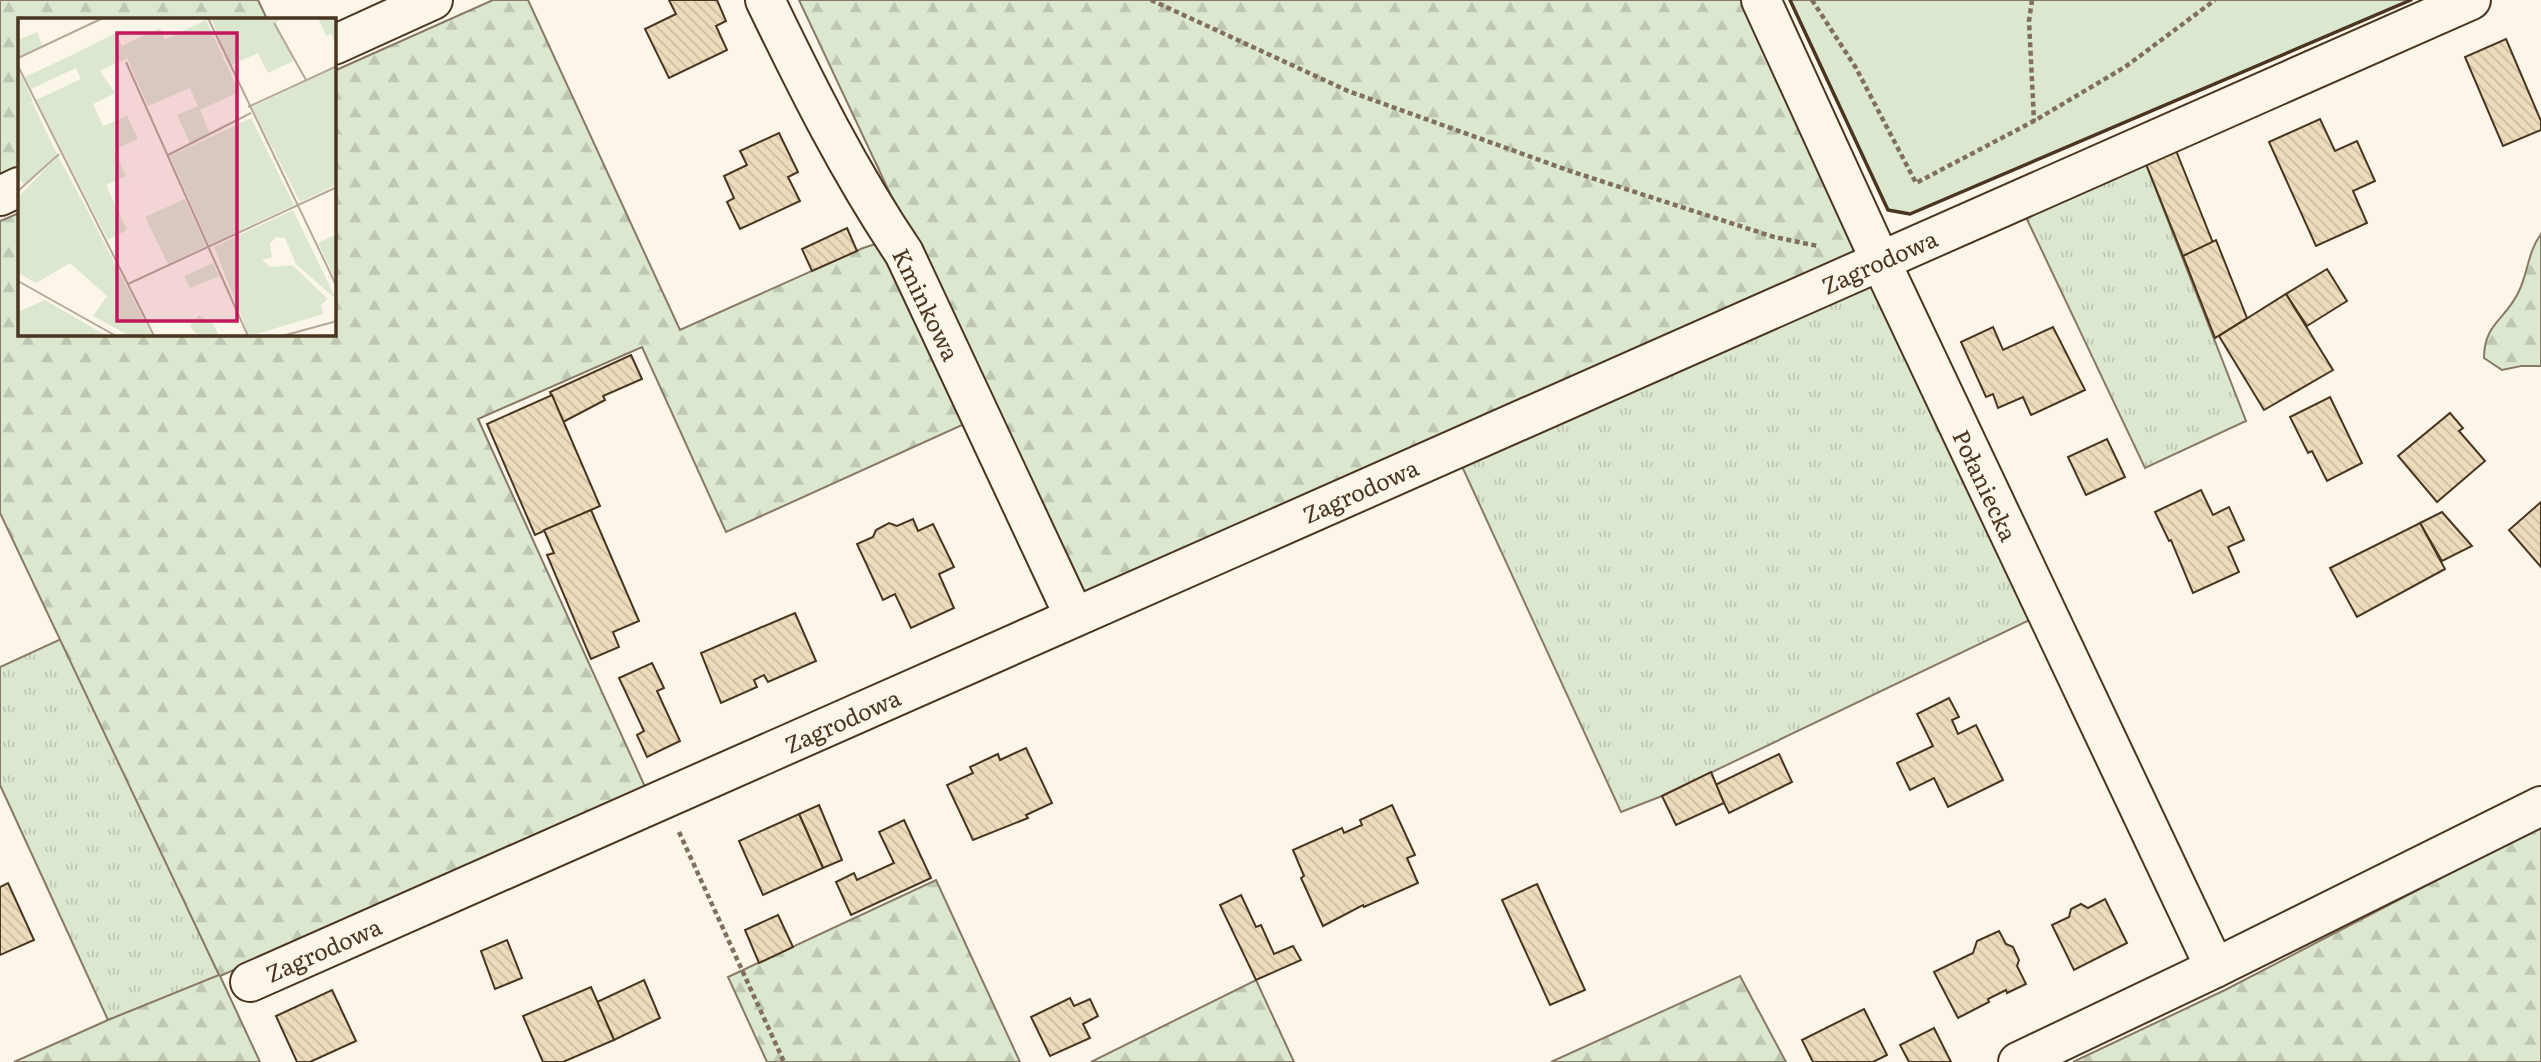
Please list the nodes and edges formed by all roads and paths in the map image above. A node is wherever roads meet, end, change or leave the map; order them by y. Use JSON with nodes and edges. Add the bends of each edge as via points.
{"nodes":[{"id":1,"x":433,"y":0,"type":"edge"},
{"id":2,"x":765,"y":0,"type":"edge"},
{"id":3,"x":1151,"y":0,"type":"edge"},
{"id":4,"x":1761,"y":0,"type":"edge"},
{"id":5,"x":1812,"y":0,"type":"edge"},
{"id":6,"x":2032,"y":0,"type":"edge"},
{"id":7,"x":2215,"y":0,"type":"edge"},
{"id":8,"x":2471,"y":0,"type":"edge"},
{"id":9,"x":336,"y":44,"type":"edge"},
{"id":10,"x":2034,"y":121,"type":"junction"},
{"id":11,"x":18,"y":187,"type":"edge"},
{"id":12,"x":0,"y":196,"type":"edge"},
{"id":13,"x":1880,"y":260,"type":"junction"},
{"id":14,"x":1074,"y":616,"type":"junction"},
{"id":15,"x":664,"y":800,"type":"junction"},
{"id":16,"x":2541,"y":806,"type":"edge"},
{"id":17,"x":2215,"y":968,"type":"junction"},
{"id":18,"x":250,"y":982,"type":"dead end"},
{"id":19,"x":784,"y":1062,"type":"edge"},
{"id":20,"x":2018,"y":1062,"type":"edge"}],
"edges":[{"from":1,"to":9,"type":"street"},
{"from":2,"to":14,"type":"street","name":"Kminkowa","via":[[814,102],[904,253]]},
{"from":3,"to":13,"type":"path","via":[[1348,91],[1570,171],[1774,237]]},
{"from":4,"to":13,"type":"street","name":"Połaniecka"},
{"from":5,"to":10,"type":"path","via":[[1856,68],[1916,183]]},
{"from":6,"to":10,"type":"path"},
{"from":7,"to":10,"type":"path","via":[[2125,67]]},
{"from":8,"to":13,"type":"street","name":"Zagrodowa"},
{"from":11,"to":12,"type":"street"},
{"from":13,"to":14,"type":"street","name":"Zagrodowa"},
{"from":13,"to":17,"type":"street","name":"Połaniecka"},
{"from":14,"to":15,"type":"street","name":"Zagrodowa"},
{"from":15,"to":18,"type":"street","name":"Zagrodowa"},
{"from":15,"to":19,"type":"path"},
{"from":16,"to":17,"type":"street"},
{"from":17,"to":20,"type":"street"}]}
